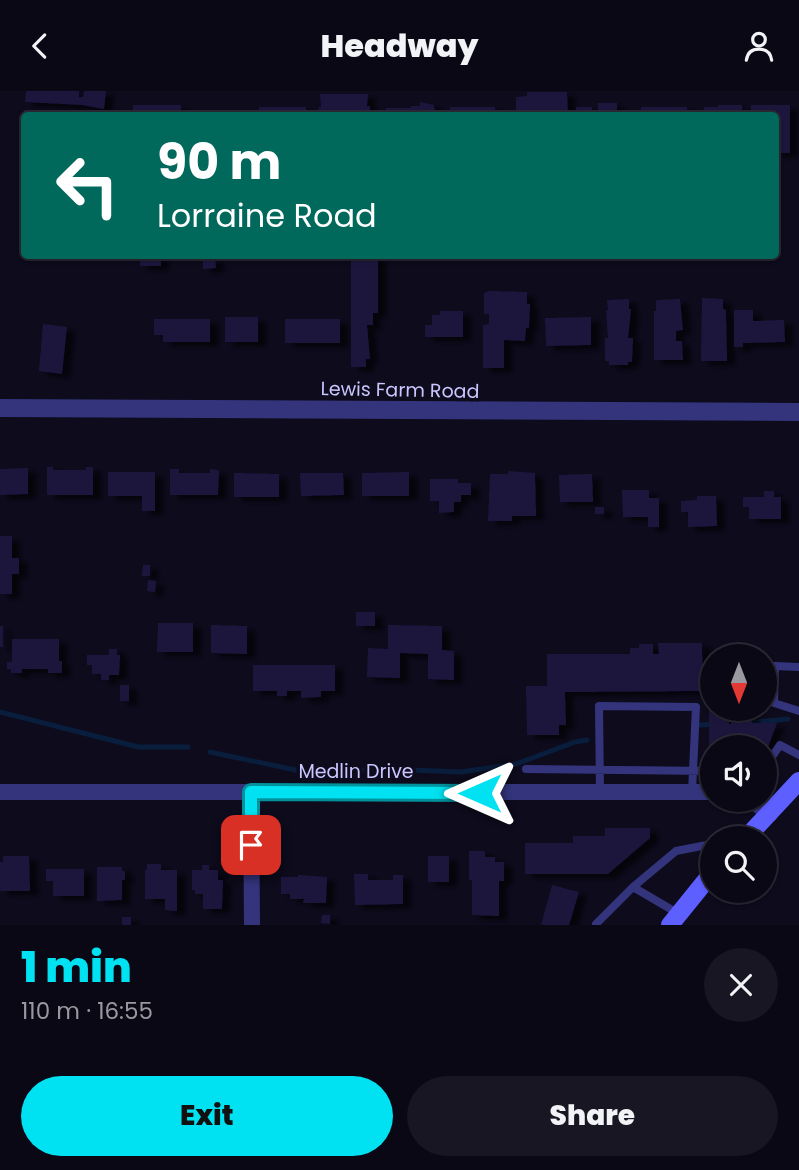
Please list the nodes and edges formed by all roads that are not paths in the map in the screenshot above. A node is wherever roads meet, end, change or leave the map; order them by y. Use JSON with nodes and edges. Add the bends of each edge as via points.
{"nodes":[{"id":1,"x":0,"y":408,"type":"edge"},
{"id":2,"x":799,"y":412,"type":"edge"},
{"id":3,"x":799,"y":667,"type":"edge"},
{"id":4,"x":799,"y":711,"type":"edge"},
{"id":5,"x":777,"y":749,"type":"edge"},
{"id":6,"x":799,"y":755,"type":"edge"},
{"id":7,"x":526,"y":769,"type":"dead end"},
{"id":8,"x":600,"y":769,"type":"junction"},
{"id":9,"x":693,"y":771,"type":"junction"},
{"id":10,"x":700,"y":771,"type":"edge"},
{"id":11,"x":799,"y":781,"type":"edge"},
{"id":12,"x":0,"y":792,"type":"edge"},
{"id":13,"x":251,"y":792,"type":"junction"},
{"id":14,"x":600,"y":792,"type":"junction"},
{"id":15,"x":692,"y":792,"type":"junction"},
{"id":16,"x":700,"y":792,"type":"edge"},
{"id":17,"x":767,"y":812,"type":"edge"},
{"id":18,"x":770,"y":814,"type":"junction"},
{"id":19,"x":758,"y":826,"type":"edge"},
{"id":20,"x":700,"y":846,"type":"edge"},
{"id":21,"x":633,"y":887,"type":"junction"},
{"id":22,"x":700,"y":888,"type":"edge"},
{"id":23,"x":675,"y":919,"type":"edge"},
{"id":24,"x":596,"y":924,"type":"edge"},
{"id":25,"x":252,"y":925,"type":"edge"}],
"edges":[{"from":1,"to":2,"type":"street","name":"Lewis Farm Road"},
{"from":3,"to":4,"type":"lane","via":[[775,666],[774,703]]},
{"from":5,"to":6,"type":"lane","via":[[780,745]]},
{"from":7,"to":8,"type":"lane"},
{"from":8,"to":9,"type":"lane"},
{"from":8,"to":9,"type":"lane","via":[[599,706],[696,707]]},
{"from":8,"to":14,"type":"lane"},
{"from":9,"to":10,"type":"lane"},
{"from":9,"to":15,"type":"lane"},
{"from":11,"to":18,"type":"main road"},
{"from":12,"to":13,"type":"street","name":"Medlin Drive"},
{"from":13,"to":14,"type":"street","name":"Medlin Drive"},
{"from":13,"to":25,"type":"street"},
{"from":14,"to":15,"type":"street","name":"Medlin Drive"},
{"from":15,"to":16,"type":"street","name":"Medlin Drive"},
{"from":17,"to":18,"type":"street"},
{"from":18,"to":19,"type":"main road"},
{"from":20,"to":21,"type":"lane","via":[[676,851]]},
{"from":21,"to":23,"type":"lane"},
{"from":21,"to":24,"type":"lane"},
{"from":22,"to":23,"type":"main road"}]}
